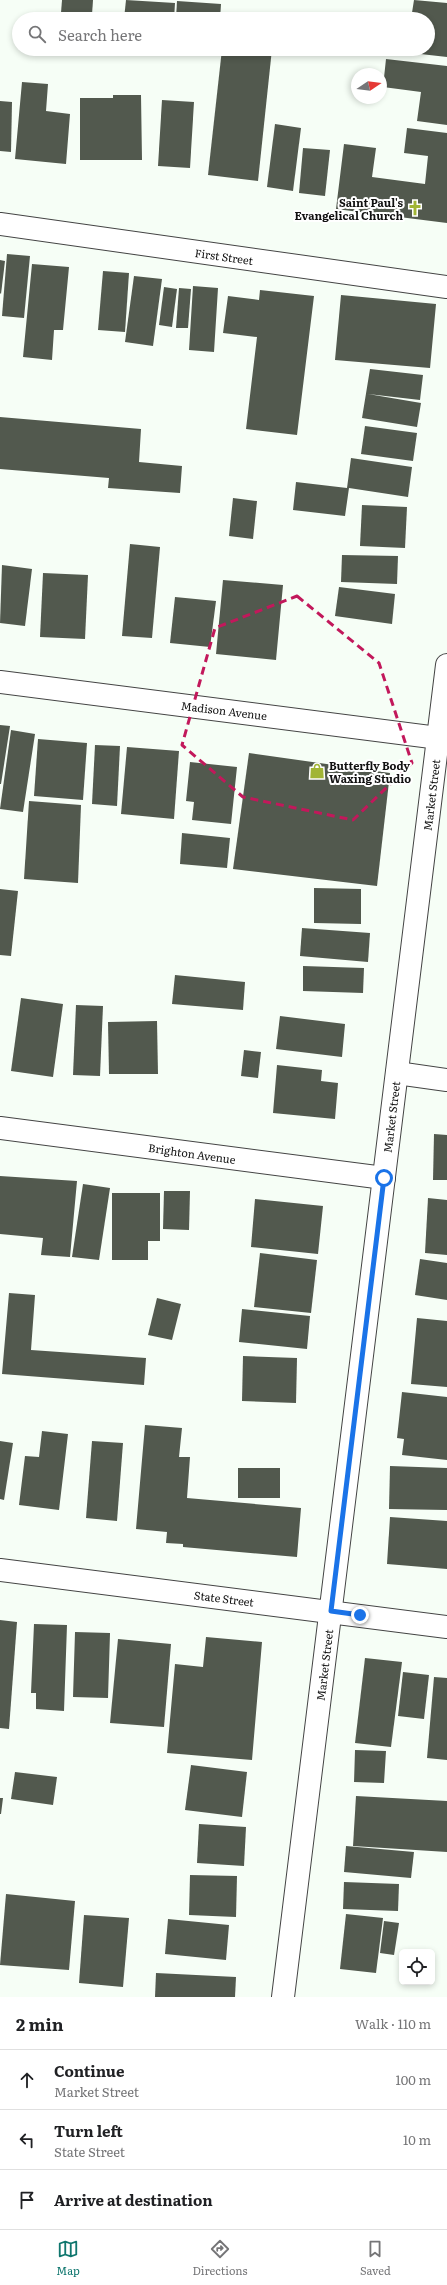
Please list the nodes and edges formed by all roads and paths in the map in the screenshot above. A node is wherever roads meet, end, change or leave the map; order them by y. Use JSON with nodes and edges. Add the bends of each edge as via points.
{"nodes":[{"id":1,"x":0,"y":224,"type":"edge"},
{"id":2,"x":447,"y":287,"type":"edge"},
{"id":3,"x":447,"y":665,"type":"edge"},
{"id":4,"x":0,"y":682,"type":"edge"},
{"id":5,"x":443,"y":738,"type":"edge"},
{"id":6,"x":397,"y":1073,"type":"junction"},
{"id":7,"x":447,"y":1080,"type":"edge"},
{"id":8,"x":0,"y":1128,"type":"edge"},
{"id":9,"x":384,"y":1178,"type":"junction"},
{"id":10,"x":0,"y":1570,"type":"edge"},
{"id":11,"x":331,"y":1611,"type":"junction"},
{"id":12,"x":447,"y":1627,"type":"edge"},
{"id":13,"x":283,"y":1997,"type":"edge"}],
"edges":[{"from":1,"to":2,"type":"street","name":"First Street"},
{"from":3,"to":5,"type":"street","name":"Market Street"},
{"from":4,"to":5,"type":"street","name":"Madison Avenue"},
{"from":5,"to":6,"type":"street","name":"Market Street"},
{"from":6,"to":7,"type":"street"},
{"from":6,"to":9,"type":"street","name":"Market Street"},
{"from":8,"to":9,"type":"street","name":"Brighton Avenue"},
{"from":9,"to":11,"type":"street","name":"Market Street"},
{"from":10,"to":11,"type":"street","name":"State Street"},
{"from":11,"to":12,"type":"street","name":"State Street"},
{"from":11,"to":13,"type":"street","name":"Market Street"}]}
